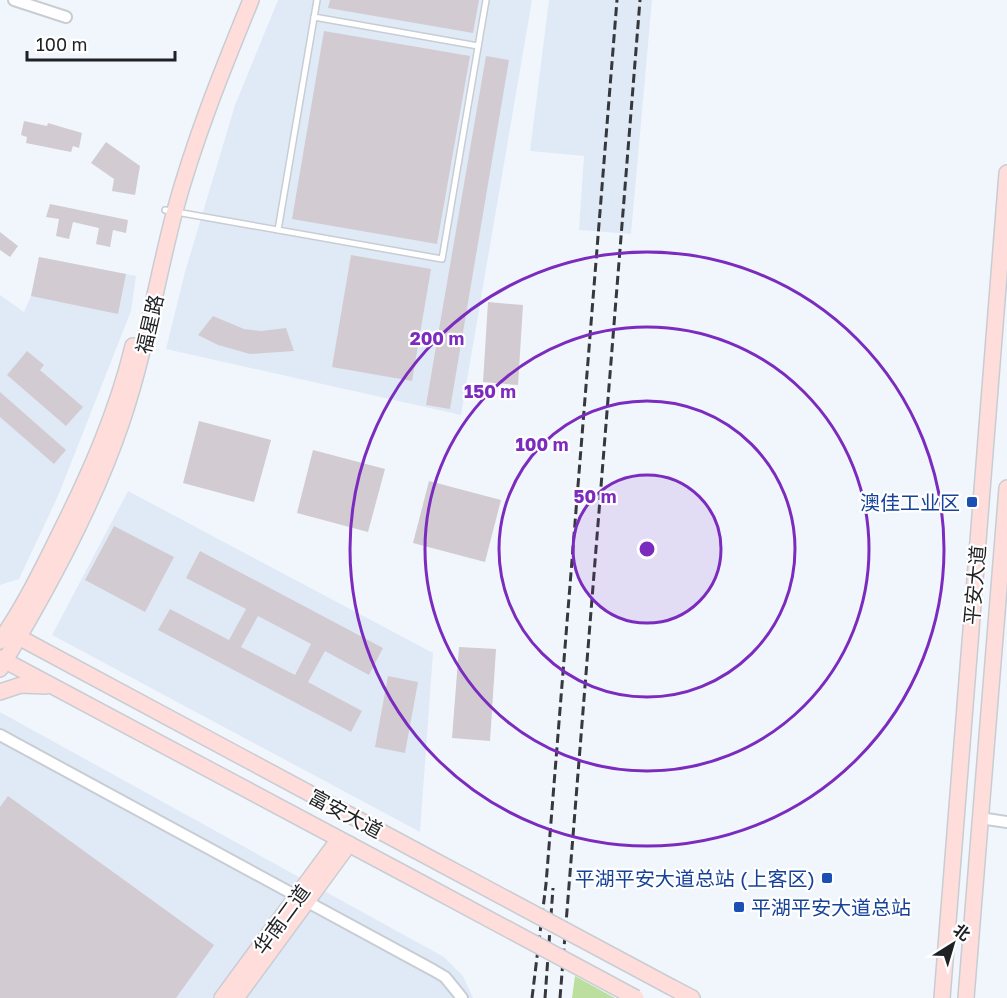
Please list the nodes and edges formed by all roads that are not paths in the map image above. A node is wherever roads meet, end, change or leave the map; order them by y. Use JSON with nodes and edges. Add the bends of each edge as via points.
{"nodes":[{"id":1,"x":14,"y":0,"type":"edge"},
{"id":2,"x":240,"y":0,"type":"edge"},
{"id":3,"x":251,"y":0,"type":"edge"},
{"id":4,"x":317,"y":0,"type":"edge"},
{"id":5,"x":486,"y":0,"type":"edge"},
{"id":6,"x":66,"y":17,"type":"dead end"},
{"id":7,"x":314,"y":17,"type":"junction"},
{"id":8,"x":478,"y":46,"type":"junction"},
{"id":9,"x":1007,"y":173,"type":"edge"},
{"id":10,"x":170,"y":211,"type":"junction"},
{"id":11,"x":278,"y":230,"type":"junction"},
{"id":12,"x":1007,"y":488,"type":"edge"},
{"id":13,"x":6,"y":634,"type":"edge"},
{"id":14,"x":2,"y":663,"type":"edge"},
{"id":15,"x":114,"y":688,"type":"junction"},
{"id":16,"x":57,"y":689,"type":"junction"},
{"id":17,"x":0,"y":692,"type":"edge"},
{"id":18,"x":100,"y":712,"type":"junction"},
{"id":19,"x":0,"y":735,"type":"edge"},
{"id":20,"x":980,"y":818,"type":"junction"},
{"id":21,"x":1007,"y":822,"type":"edge"},
{"id":22,"x":344,"y":842,"type":"junction"},
{"id":23,"x":303,"y":898,"type":"junction"},
{"id":24,"x":222,"y":998,"type":"edge"},
{"id":25,"x":236,"y":998,"type":"edge"},
{"id":26,"x":462,"y":998,"type":"edge"},
{"id":27,"x":636,"y":998,"type":"edge"},
{"id":28,"x":692,"y":998,"type":"edge"},
{"id":29,"x":942,"y":998,"type":"edge"},
{"id":30,"x":966,"y":998,"type":"edge"}],
"edges":[{"from":1,"to":6,"type":"street"},
{"from":2,"to":10,"type":"street","name":"福星路","via":[[190,126]]},
{"from":3,"to":10,"type":"street","name":"福星路"},
{"from":4,"to":7,"type":"lane"},
{"from":5,"to":8,"type":"lane"},
{"from":7,"to":8,"type":"lane"},
{"from":7,"to":11,"type":"lane"},
{"from":8,"to":11,"type":"lane","via":[[442,259]]},
{"from":9,"to":29,"type":"street","name":"平安大道"},
{"from":10,"to":11,"type":"lane"},
{"from":10,"to":13,"type":"street","name":"福星路","via":[[111,421],[73,507]]},
{"from":12,"to":20,"type":"street","name":"平安大道"},
{"from":13,"to":14,"type":"street","name":"福星路"},
{"from":13,"to":15,"type":"street","name":"富安大道"},
{"from":14,"to":16,"type":"street","name":"富安大道"},
{"from":15,"to":18,"type":"street"},
{"from":15,"to":28,"type":"street","name":"富安大道","bridge":true},
{"from":16,"to":17,"type":"street","via":[[32,684]]},
{"from":16,"to":18,"type":"street","name":"富安大道"},
{"from":18,"to":22,"type":"street","name":"富安大道"},
{"from":19,"to":23,"type":"street"},
{"from":20,"to":21,"type":"street"},
{"from":20,"to":30,"type":"street","name":"平安大道"},
{"from":22,"to":23,"type":"street","name":"华南二道"},
{"from":22,"to":27,"type":"street","name":"富安大道","bridge":true},
{"from":23,"to":24,"type":"street","name":"华南二道"},
{"from":23,"to":25,"type":"street","name":"华南二道"},
{"from":23,"to":26,"type":"street","via":[[439,974]]}]}
